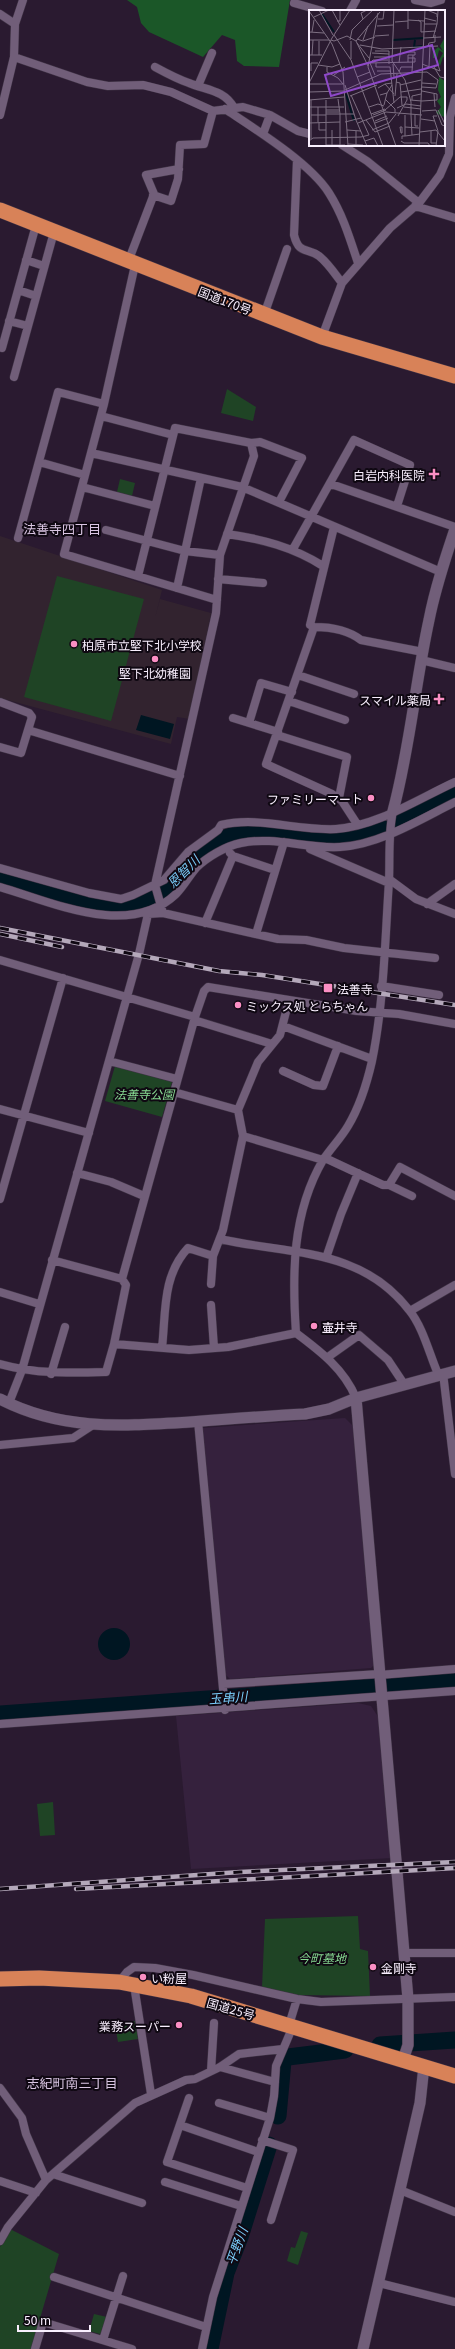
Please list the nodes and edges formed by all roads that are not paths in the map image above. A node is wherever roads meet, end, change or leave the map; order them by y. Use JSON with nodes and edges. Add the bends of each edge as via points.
{"nodes":[{"id":1,"x":23,"y":0,"type":"edge"},
{"id":2,"x":356,"y":0,"type":"edge"},
{"id":3,"x":415,"y":0,"type":"edge"},
{"id":4,"x":441,"y":0,"type":"edge"},
{"id":5,"x":294,"y":3,"type":"dead end"},
{"id":6,"x":318,"y":10,"type":"edge"},
{"id":7,"x":351,"y":10,"type":"edge"},
{"id":8,"x":0,"y":14,"type":"edge"},
{"id":9,"x":15,"y":24,"type":"junction"},
{"id":10,"x":212,"y":53,"type":"dead end"},
{"id":11,"x":14,"y":57,"type":"junction"},
{"id":12,"x":155,"y":68,"type":"dead end"},
{"id":13,"x":198,"y":86,"type":"junction"},
{"id":14,"x":455,"y":98,"type":"edge"},
{"id":15,"x":1,"y":103,"type":"edge"},
{"id":16,"x":234,"y":108,"type":"junction"},
{"id":17,"x":225,"y":109,"type":"junction"},
{"id":18,"x":212,"y":111,"type":"junction"},
{"id":19,"x":0,"y":115,"type":"edge"},
{"id":20,"x":270,"y":115,"type":"junction"},
{"id":21,"x":452,"y":117,"type":"edge"},
{"id":22,"x":263,"y":134,"type":"junction"},
{"id":23,"x":309,"y":134,"type":"edge"},
{"id":24,"x":344,"y":146,"type":"edge"},
{"id":25,"x":452,"y":154,"type":"edge"},
{"id":26,"x":297,"y":160,"type":"junction"},
{"id":27,"x":178,"y":169,"type":"junction"},
{"id":28,"x":153,"y":195,"type":"junction"},
{"id":29,"x":417,"y":204,"type":"junction"},
{"id":30,"x":0,"y":210,"type":"edge"},
{"id":31,"x":455,"y":218,"type":"edge"},
{"id":32,"x":36,"y":225,"type":"junction"},
{"id":33,"x":54,"y":232,"type":"junction"},
{"id":34,"x":287,"y":248,"type":"dead end"},
{"id":35,"x":26,"y":260,"type":"junction"},
{"id":36,"x":132,"y":263,"type":"junction"},
{"id":37,"x":358,"y":263,"type":"junction"},
{"id":38,"x":44,"y":266,"type":"junction"},
{"id":39,"x":342,"y":283,"type":"junction"},
{"id":40,"x":18,"y":290,"type":"junction"},
{"id":41,"x":36,"y":296,"type":"junction"},
{"id":42,"x":264,"y":315,"type":"junction"},
{"id":43,"x":9,"y":321,"type":"junction"},
{"id":44,"x":28,"y":326,"type":"junction"},
{"id":45,"x":322,"y":337,"type":"junction"},
{"id":46,"x":2,"y":348,"type":"dead end"},
{"id":47,"x":455,"y":376,"type":"edge"},
{"id":48,"x":14,"y":377,"type":"dead end"},
{"id":49,"x":104,"y":404,"type":"junction"},
{"id":50,"x":101,"y":416,"type":"junction"},
{"id":51,"x":173,"y":435,"type":"junction"},
{"id":52,"x":251,"y":443,"type":"junction"},
{"id":53,"x":91,"y":453,"type":"junction"},
{"id":54,"x":39,"y":462,"type":"junction"},
{"id":55,"x":164,"y":471,"type":"junction"},
{"id":56,"x":85,"y":475,"type":"junction"},
{"id":57,"x":201,"y":478,"type":"junction"},
{"id":58,"x":331,"y":484,"type":"junction"},
{"id":59,"x":82,"y":487,"type":"junction"},
{"id":60,"x":242,"y":487,"type":"junction"},
{"id":61,"x":279,"y":502,"type":"junction"},
{"id":62,"x":155,"y":506,"type":"junction"},
{"id":63,"x":397,"y":506,"type":"junction"},
{"id":64,"x":311,"y":515,"type":"junction"},
{"id":65,"x":334,"y":527,"type":"junction"},
{"id":66,"x":455,"y":528,"type":"edge"},
{"id":67,"x":106,"y":530,"type":"dead end"},
{"id":68,"x":227,"y":534,"type":"junction"},
{"id":69,"x":18,"y":538,"type":"dead end"},
{"id":70,"x":146,"y":542,"type":"junction"},
{"id":71,"x":293,"y":549,"type":"junction"},
{"id":72,"x":452,"y":549,"type":"edge"},
{"id":73,"x":185,"y":551,"type":"junction"},
{"id":74,"x":220,"y":555,"type":"junction"},
{"id":75,"x":323,"y":566,"type":"junction"},
{"id":76,"x":440,"y":572,"type":"junction"},
{"id":77,"x":138,"y":576,"type":"junction"},
{"id":78,"x":218,"y":579,"type":"junction"},
{"id":79,"x":263,"y":583,"type":"dead end"},
{"id":80,"x":177,"y":588,"type":"junction"},
{"id":81,"x":217,"y":600,"type":"junction"},
{"id":82,"x":314,"y":627,"type":"junction"},
{"id":83,"x":422,"y":656,"type":"junction"},
{"id":84,"x":455,"y":668,"type":"edge"},
{"id":85,"x":298,"y":675,"type":"junction"},
{"id":86,"x":292,"y":692,"type":"junction"},
{"id":87,"x":354,"y":694,"type":"dead end"},
{"id":88,"x":289,"y":701,"type":"junction"},
{"id":89,"x":0,"y":702,"type":"edge"},
{"id":90,"x":233,"y":718,"type":"dead end"},
{"id":91,"x":345,"y":720,"type":"dead end"},
{"id":92,"x":249,"y":723,"type":"junction"},
{"id":93,"x":28,"y":730,"type":"junction"},
{"id":94,"x":278,"y":734,"type":"junction"},
{"id":95,"x":0,"y":747,"type":"edge"},
{"id":96,"x":180,"y":776,"type":"junction"},
{"id":97,"x":455,"y":782,"type":"edge"},
{"id":98,"x":339,"y":798,"type":"junction"},
{"id":99,"x":455,"y":802,"type":"edge"},
{"id":100,"x":393,"y":813,"type":"junction"},
{"id":101,"x":357,"y":824,"type":"junction"},
{"id":102,"x":391,"y":831,"type":"junction"},
{"id":103,"x":284,"y":842,"type":"junction"},
{"id":104,"x":305,"y":847,"type":"junction"},
{"id":105,"x":225,"y":848,"type":"junction"},
{"id":106,"x":233,"y":856,"type":"junction"},
{"id":107,"x":0,"y":868,"type":"edge"},
{"id":108,"x":275,"y":870,"type":"junction"},
{"id":109,"x":389,"y":881,"type":"junction"},
{"id":110,"x":455,"y":884,"type":"edge"},
{"id":111,"x":155,"y":885,"type":"junction"},
{"id":112,"x":0,"y":887,"type":"edge"},
{"id":113,"x":428,"y":904,"type":"junction"},
{"id":114,"x":160,"y":907,"type":"junction"},
{"id":115,"x":144,"y":914,"type":"junction"},
{"id":116,"x":455,"y":914,"type":"edge"},
{"id":117,"x":205,"y":923,"type":"junction"},
{"id":118,"x":256,"y":934,"type":"junction"},
{"id":119,"x":384,"y":954,"type":"junction"},
{"id":120,"x":435,"y":958,"type":"dead end"},
{"id":121,"x":0,"y":960,"type":"edge"},
{"id":122,"x":63,"y":978,"type":"junction"},
{"id":123,"x":381,"y":986,"type":"junction"},
{"id":124,"x":438,"y":995,"type":"dead end"},
{"id":125,"x":127,"y":997,"type":"junction"},
{"id":126,"x":289,"y":1000,"type":"junction"},
{"id":127,"x":380,"y":1013,"type":"junction"},
{"id":128,"x":195,"y":1018,"type":"junction"},
{"id":129,"x":455,"y":1024,"type":"edge"},
{"id":130,"x":284,"y":1026,"type":"junction"},
{"id":131,"x":272,"y":1044,"type":"junction"},
{"id":132,"x":338,"y":1046,"type":"junction"},
{"id":133,"x":372,"y":1059,"type":"junction"},
{"id":134,"x":109,"y":1061,"type":"junction"},
{"id":135,"x":283,"y":1070,"type":"dead end"},
{"id":136,"x":177,"y":1080,"type":"junction"},
{"id":137,"x":174,"y":1092,"type":"junction"},
{"id":138,"x":0,"y":1109,"type":"edge"},
{"id":139,"x":238,"y":1110,"type":"junction"},
{"id":140,"x":24,"y":1116,"type":"junction"},
{"id":141,"x":89,"y":1133,"type":"junction"},
{"id":142,"x":243,"y":1136,"type":"junction"},
{"id":143,"x":324,"y":1159,"type":"junction"},
{"id":144,"x":77,"y":1173,"type":"junction"},
{"id":145,"x":358,"y":1173,"type":"junction"},
{"id":146,"x":388,"y":1185,"type":"junction"},
{"id":147,"x":144,"y":1196,"type":"junction"},
{"id":148,"x":412,"y":1196,"type":"dead end"},
{"id":149,"x":455,"y":1196,"type":"edge"},
{"id":150,"x":0,"y":1199,"type":"edge"},
{"id":151,"x":220,"y":1238,"type":"junction"},
{"id":152,"x":295,"y":1250,"type":"junction"},
{"id":153,"x":213,"y":1256,"type":"junction"},
{"id":154,"x":326,"y":1258,"type":"junction"},
{"id":155,"x":52,"y":1260,"type":"junction"},
{"id":156,"x":122,"y":1279,"type":"junction"},
{"id":157,"x":211,"y":1284,"type":"dead end"},
{"id":158,"x":455,"y":1285,"type":"edge"},
{"id":159,"x":0,"y":1292,"type":"edge"},
{"id":160,"x":39,"y":1304,"type":"junction"},
{"id":161,"x":211,"y":1305,"type":"dead end"},
{"id":162,"x":410,"y":1311,"type":"junction"},
{"id":163,"x":65,"y":1327,"type":"dead end"},
{"id":164,"x":296,"y":1333,"type":"junction"},
{"id":165,"x":114,"y":1344,"type":"junction"},
{"id":166,"x":162,"y":1348,"type":"junction"},
{"id":167,"x":214,"y":1348,"type":"junction"},
{"id":168,"x":328,"y":1357,"type":"junction"},
{"id":169,"x":0,"y":1364,"type":"edge"},
{"id":170,"x":22,"y":1370,"type":"junction"},
{"id":171,"x":455,"y":1370,"type":"edge"},
{"id":172,"x":440,"y":1373,"type":"junction"},
{"id":173,"x":51,"y":1374,"type":"junction"},
{"id":174,"x":404,"y":1384,"type":"junction"},
{"id":175,"x":356,"y":1398,"type":"junction"},
{"id":176,"x":5,"y":1401,"type":"edge"},
{"id":177,"x":452,"y":1410,"type":"edge"},
{"id":178,"x":198,"y":1421,"type":"junction"},
{"id":179,"x":93,"y":1425,"type":"junction"},
{"id":180,"x":0,"y":1445,"type":"edge"},
{"id":181,"x":455,"y":1474,"type":"edge"},
{"id":182,"x":455,"y":1669,"type":"edge"},
{"id":183,"x":379,"y":1675,"type":"junction"},
{"id":184,"x":223,"y":1686,"type":"junction"},
{"id":185,"x":455,"y":1692,"type":"edge"},
{"id":186,"x":381,"y":1694,"type":"junction"},
{"id":187,"x":224,"y":1706,"type":"junction"},
{"id":188,"x":0,"y":1724,"type":"edge"},
{"id":189,"x":404,"y":1953,"type":"junction"},
{"id":190,"x":455,"y":1953,"type":"edge"},
{"id":191,"x":0,"y":1979,"type":"edge"},
{"id":192,"x":119,"y":1982,"type":"junction"},
{"id":193,"x":134,"y":1985,"type":"junction"},
{"id":194,"x":455,"y":1997,"type":"edge"},
{"id":195,"x":297,"y":1999,"type":"junction"},
{"id":196,"x":408,"y":1999,"type":"junction"},
{"id":197,"x":214,"y":2023,"type":"dead end"},
{"id":198,"x":291,"y":2025,"type":"junction"},
{"id":199,"x":283,"y":2049,"type":"junction"},
{"id":200,"x":403,"y":2060,"type":"junction"},
{"id":201,"x":424,"y":2066,"type":"junction"},
{"id":202,"x":220,"y":2067,"type":"junction"},
{"id":203,"x":211,"y":2071,"type":"junction"},
{"id":204,"x":455,"y":2076,"type":"edge"},
{"id":205,"x":275,"y":2082,"type":"junction"},
{"id":206,"x":0,"y":2088,"type":"edge"},
{"id":207,"x":151,"y":2094,"type":"junction"},
{"id":208,"x":189,"y":2098,"type":"dead end"},
{"id":209,"x":219,"y":2103,"type":"dead end"},
{"id":210,"x":270,"y":2118,"type":"junction"},
{"id":211,"x":180,"y":2125,"type":"junction"},
{"id":212,"x":262,"y":2140,"type":"junction"},
{"id":213,"x":258,"y":2152,"type":"junction"},
{"id":214,"x":53,"y":2174,"type":"junction"},
{"id":215,"x":46,"y":2180,"type":"junction"},
{"id":216,"x":0,"y":2181,"type":"edge"},
{"id":217,"x":165,"y":2182,"type":"dead end"},
{"id":218,"x":247,"y":2188,"type":"junction"},
{"id":219,"x":400,"y":2190,"type":"junction"},
{"id":220,"x":36,"y":2193,"type":"junction"},
{"id":221,"x":142,"y":2203,"type":"dead end"},
{"id":222,"x":242,"y":2206,"type":"junction"},
{"id":223,"x":455,"y":2212,"type":"edge"},
{"id":224,"x":271,"y":2220,"type":"dead end"},
{"id":225,"x":0,"y":2241,"type":"edge"},
{"id":226,"x":123,"y":2276,"type":"dead end"},
{"id":227,"x":54,"y":2277,"type":"dead end"},
{"id":228,"x":379,"y":2283,"type":"junction"},
{"id":229,"x":116,"y":2297,"type":"junction"},
{"id":230,"x":455,"y":2302,"type":"edge"},
{"id":231,"x":206,"y":2327,"type":"junction"},
{"id":232,"x":103,"y":2340,"type":"junction"},
{"id":233,"x":117,"y":2347,"type":"edge"},
{"id":234,"x":37,"y":2349,"type":"edge"},
{"id":235,"x":132,"y":2349,"type":"edge"},
{"id":236,"x":202,"y":2349,"type":"edge"},
{"id":237,"x":363,"y":2349,"type":"edge"}],
"edges":[{"from":1,"to":9,"type":"street"},
{"from":2,"to":7,"type":"street"},
{"from":3,"to":4,"type":"street","via":[[431,3]]},
{"from":5,"to":6,"type":"street"},
{"from":8,"to":9,"type":"street"},
{"from":9,"to":11,"type":"street"},
{"from":10,"to":13,"type":"street"},
{"from":11,"to":15,"type":"street"},
{"from":11,"to":18,"type":"street","via":[[87,82],[108,86],[143,84],[171,92]]},
{"from":12,"to":13,"type":"street"},
{"from":13,"to":16,"type":"street","via":[[216,91],[230,101]]},
{"from":14,"to":21,"type":"street"},
{"from":15,"to":19,"type":"street"},
{"from":16,"to":17,"type":"street"},
{"from":16,"to":20,"type":"street","via":[[243,107]]},
{"from":17,"to":18,"type":"street"},
{"from":17,"to":22,"type":"street"},
{"from":18,"to":27,"type":"street","via":[[204,144],[180,145]]},
{"from":20,"to":22,"type":"street"},
{"from":20,"to":23,"type":"street","via":[[298,131]]},
{"from":21,"to":25,"type":"street"},
{"from":22,"to":26,"type":"street"},
{"from":24,"to":29,"type":"street","via":[[367,161]]},
{"from":25,"to":29,"type":"street","via":[[440,175]]},
{"from":26,"to":37,"type":"street","via":[[328,191],[341,215]]},
{"from":26,"to":39,"type":"street","via":[[294,235],[296,243],[303,251],[318,255]]},
{"from":27,"to":28,"type":"street","via":[[171,201]]},
{"from":27,"to":28,"type":"street","via":[[146,175]]},
{"from":28,"to":36,"type":"street"},
{"from":29,"to":31,"type":"street"},
{"from":29,"to":37,"type":"street","via":[[390,228]]},
{"from":30,"to":32,"type":"highway","name":"国道170号"},
{"from":32,"to":33,"type":"highway","name":"国道170号"},
{"from":32,"to":35,"type":"street"},
{"from":33,"to":36,"type":"highway","name":"国道170号"},
{"from":33,"to":38,"type":"street"},
{"from":34,"to":42,"type":"street"},
{"from":35,"to":38,"type":"street"},
{"from":35,"to":40,"type":"street"},
{"from":36,"to":42,"type":"highway","name":"国道170号"},
{"from":36,"to":49,"type":"street"},
{"from":37,"to":39,"type":"street"},
{"from":38,"to":41,"type":"street"},
{"from":39,"to":45,"type":"street"},
{"from":40,"to":41,"type":"street"},
{"from":40,"to":43,"type":"street"},
{"from":41,"to":44,"type":"street"},
{"from":42,"to":45,"type":"highway","name":"国道170号"},
{"from":43,"to":44,"type":"street"},
{"from":43,"to":46,"type":"street"},
{"from":44,"to":48,"type":"street"},
{"from":45,"to":47,"type":"highway","name":"国道170号"},
{"from":49,"to":50,"type":"street"},
{"from":49,"to":54,"type":"street","via":[[58,392]]},
{"from":50,"to":51,"type":"street"},
{"from":50,"to":53,"type":"street"},
{"from":51,"to":52,"type":"street","via":[[175,428]]},
{"from":51,"to":55,"type":"street"},
{"from":52,"to":60,"type":"street","via":[[254,456]]},
{"from":52,"to":61,"type":"street","via":[[260,442],[302,458]]},
{"from":53,"to":55,"type":"street"},
{"from":53,"to":56,"type":"street"},
{"from":54,"to":56,"type":"street"},
{"from":54,"to":69,"type":"street"},
{"from":55,"to":57,"type":"street"},
{"from":55,"to":62,"type":"street"},
{"from":56,"to":59,"type":"street"},
{"from":57,"to":60,"type":"street"},
{"from":57,"to":73,"type":"street"},
{"from":58,"to":63,"type":"street"},
{"from":58,"to":63,"type":"street","via":[[354,440],[410,465]]},
{"from":58,"to":64,"type":"street"},
{"from":59,"to":62,"type":"street"},
{"from":59,"to":77,"type":"street","via":[[64,554]]},
{"from":60,"to":61,"type":"street"},
{"from":60,"to":68,"type":"street"},
{"from":61,"to":64,"type":"street"},
{"from":62,"to":70,"type":"street"},
{"from":63,"to":66,"type":"street"},
{"from":64,"to":65,"type":"street"},
{"from":64,"to":71,"type":"street"},
{"from":65,"to":75,"type":"street"},
{"from":65,"to":76,"type":"street"},
{"from":66,"to":72,"type":"street"},
{"from":67,"to":70,"type":"street"},
{"from":68,"to":71,"type":"street"},
{"from":68,"to":74,"type":"street"},
{"from":70,"to":73,"type":"street"},
{"from":70,"to":77,"type":"street"},
{"from":71,"to":75,"type":"street"},
{"from":72,"to":76,"type":"street"},
{"from":73,"to":74,"type":"street"},
{"from":73,"to":80,"type":"street"},
{"from":74,"to":78,"type":"street"},
{"from":75,"to":82,"type":"street","via":[[310,625]]},
{"from":76,"to":83,"type":"street"},
{"from":77,"to":80,"type":"street"},
{"from":78,"to":79,"type":"street"},
{"from":78,"to":81,"type":"street"},
{"from":80,"to":81,"type":"street"},
{"from":81,"to":96,"type":"street"},
{"from":82,"to":83,"type":"street","via":[[328,627],[354,635],[361,640]]},
{"from":82,"to":85,"type":"street"},
{"from":83,"to":84,"type":"street"},
{"from":83,"to":100,"type":"street","via":[[405,768]]},
{"from":85,"to":86,"type":"street"},
{"from":85,"to":87,"type":"street"},
{"from":86,"to":88,"type":"street"},
{"from":86,"to":92,"type":"street","via":[[261,683]]},
{"from":88,"to":91,"type":"street"},
{"from":88,"to":94,"type":"street"},
{"from":89,"to":93,"type":"street","via":[[29,713],[32,717]]},
{"from":90,"to":92,"type":"street"},
{"from":92,"to":94,"type":"street"},
{"from":93,"to":95,"type":"street","via":[[21,754]]},
{"from":93,"to":96,"type":"street"},
{"from":94,"to":98,"type":"street","via":[[266,764]]},
{"from":94,"to":98,"type":"street","via":[[347,757]]},
{"from":96,"to":111,"type":"street"},
{"from":97,"to":100,"type":"street"},
{"from":98,"to":101,"type":"street"},
{"from":99,"to":102,"type":"street"},
{"from":100,"to":101,"type":"street"},
{"from":100,"to":102,"type":"street"},
{"from":101,"to":111,"type":"street","via":[[323,829],[263,821],[237,821],[221,825],[188,852],[164,880]]},
{"from":102,"to":104,"type":"street","via":[[342,847]]},
{"from":102,"to":109,"type":"street"},
{"from":103,"to":104,"type":"street"},
{"from":103,"to":105,"type":"street","via":[[254,841]]},
{"from":103,"to":108,"type":"street"},
{"from":104,"to":109,"type":"street"},
{"from":105,"to":106,"type":"street"},
{"from":105,"to":114,"type":"street","via":[[197,867],[175,895]]},
{"from":106,"to":108,"type":"street"},
{"from":106,"to":117,"type":"street"},
{"from":107,"to":111,"type":"street","via":[[89,893],[121,899]]},
{"from":108,"to":118,"type":"street"},
{"from":109,"to":113,"type":"street"},
{"from":109,"to":119,"type":"street"},
{"from":110,"to":113,"type":"street"},
{"from":111,"to":114,"type":"street"},
{"from":112,"to":115,"type":"street","via":[[87,912],[109,916]]},
{"from":113,"to":116,"type":"street"},
{"from":114,"to":115,"type":"street"},
{"from":114,"to":117,"type":"street"},
{"from":115,"to":125,"type":"street"},
{"from":117,"to":118,"type":"street"},
{"from":118,"to":119,"type":"street"},
{"from":119,"to":120,"type":"street"},
{"from":119,"to":123,"type":"street"},
{"from":121,"to":122,"type":"street"},
{"from":122,"to":125,"type":"street"},
{"from":122,"to":140,"type":"street"},
{"from":123,"to":124,"type":"street"},
{"from":123,"to":127,"type":"street"},
{"from":125,"to":128,"type":"street"},
{"from":125,"to":134,"type":"street"},
{"from":126,"to":127,"type":"street"},
{"from":126,"to":128,"type":"street","via":[[208,987],[204,991]]},
{"from":126,"to":130,"type":"street"},
{"from":127,"to":129,"type":"street"},
{"from":127,"to":133,"type":"street"},
{"from":128,"to":131,"type":"street"},
{"from":128,"to":136,"type":"street"},
{"from":130,"to":131,"type":"street"},
{"from":130,"to":132,"type":"street"},
{"from":131,"to":139,"type":"street","via":[[258,1062]]},
{"from":132,"to":133,"type":"street"},
{"from":132,"to":135,"type":"street","via":[[323,1086],[314,1085]]},
{"from":133,"to":143,"type":"street","via":[[368,1080],[358,1106],[348,1126]]},
{"from":134,"to":136,"type":"street"},
{"from":134,"to":141,"type":"street"},
{"from":136,"to":137,"type":"street"},
{"from":137,"to":139,"type":"street"},
{"from":137,"to":147,"type":"street"},
{"from":138,"to":140,"type":"street"},
{"from":139,"to":142,"type":"street"},
{"from":140,"to":141,"type":"street"},
{"from":140,"to":150,"type":"street"},
{"from":141,"to":144,"type":"street"},
{"from":142,"to":143,"type":"street"},
{"from":142,"to":151,"type":"street"},
{"from":143,"to":145,"type":"street"},
{"from":143,"to":152,"type":"street","via":[[306,1199]]},
{"from":144,"to":147,"type":"street","via":[[111,1182]]},
{"from":144,"to":155,"type":"street"},
{"from":145,"to":146,"type":"street","via":[[378,1184]]},
{"from":145,"to":154,"type":"street"},
{"from":146,"to":148,"type":"street"},
{"from":146,"to":149,"type":"street","via":[[400,1167]]},
{"from":147,"to":156,"type":"street"},
{"from":151,"to":152,"type":"street","via":[[261,1247]]},
{"from":151,"to":153,"type":"street"},
{"from":152,"to":154,"type":"street"},
{"from":152,"to":164,"type":"street","via":[[293,1286]]},
{"from":153,"to":157,"type":"street"},
{"from":153,"to":166,"type":"street","via":[[188,1248],[173,1268],[168,1288]]},
{"from":154,"to":162,"type":"street","via":[[367,1271],[389,1287]]},
{"from":155,"to":156,"type":"street"},
{"from":155,"to":160,"type":"street"},
{"from":156,"to":165,"type":"street","via":[[126,1286]]},
{"from":158,"to":162,"type":"street"},
{"from":159,"to":160,"type":"street"},
{"from":160,"to":170,"type":"street"},
{"from":161,"to":167,"type":"street"},
{"from":162,"to":172,"type":"street"},
{"from":163,"to":173,"type":"street"},
{"from":164,"to":167,"type":"street"},
{"from":164,"to":168,"type":"street"},
{"from":165,"to":166,"type":"street"},
{"from":165,"to":173,"type":"street","via":[[106,1372]]},
{"from":166,"to":167,"type":"street"},
{"from":168,"to":174,"type":"street","via":[[359,1335],[388,1360]]},
{"from":168,"to":175,"type":"street","via":[[351,1387]]},
{"from":169,"to":170,"type":"street"},
{"from":170,"to":173,"type":"street"},
{"from":170,"to":176,"type":"street"},
{"from":171,"to":172,"type":"street"},
{"from":172,"to":174,"type":"street"},
{"from":172,"to":177,"type":"street"},
{"from":174,"to":175,"type":"street"},
{"from":175,"to":178,"type":"street","via":[[329,1409],[305,1414]]},
{"from":175,"to":183,"type":"street"},
{"from":176,"to":179,"type":"street","via":[[39,1415]]},
{"from":177,"to":181,"type":"street"},
{"from":178,"to":179,"type":"street"},
{"from":178,"to":184,"type":"street"},
{"from":179,"to":180,"type":"street","via":[[73,1438]]},
{"from":182,"to":183,"type":"street"},
{"from":183,"to":184,"type":"street"},
{"from":183,"to":186,"type":"street"},
{"from":184,"to":187,"type":"street"},
{"from":185,"to":186,"type":"street"},
{"from":186,"to":187,"type":"street"},
{"from":186,"to":189,"type":"street"},
{"from":187,"to":188,"type":"street"},
{"from":189,"to":190,"type":"street"},
{"from":189,"to":196,"type":"street"},
{"from":191,"to":192,"type":"highway","name":"国道25号"},
{"from":192,"to":193,"type":"highway","name":"国道25号"},
{"from":192,"to":195,"type":"street","via":[[134,1967],[155,1968]]},
{"from":193,"to":198,"type":"highway","name":"国道25号","via":[[190,1996]]},
{"from":193,"to":207,"type":"street"},
{"from":194,"to":196,"type":"street"},
{"from":195,"to":196,"type":"street","via":[[321,2002]]},
{"from":195,"to":198,"type":"street"},
{"from":196,"to":200,"type":"street","via":[[408,2042]]},
{"from":197,"to":203,"type":"street"},
{"from":198,"to":199,"type":"street"},
{"from":198,"to":200,"type":"highway","name":"国道25号"},
{"from":199,"to":202,"type":"street","via":[[239,2054]]},
{"from":199,"to":205,"type":"street","via":[[276,2066]]},
{"from":200,"to":201,"type":"highway","name":"国道25号"},
{"from":201,"to":204,"type":"highway","name":"国道25号"},
{"from":201,"to":219,"type":"street","via":[[420,2103]]},
{"from":202,"to":203,"type":"street"},
{"from":202,"to":205,"type":"street"},
{"from":203,"to":207,"type":"street"},
{"from":205,"to":210,"type":"street"},
{"from":206,"to":215,"type":"street","via":[[22,2118],[33,2152]]},
{"from":207,"to":214,"type":"street","via":[[135,2103]]},
{"from":208,"to":211,"type":"street"},
{"from":209,"to":210,"type":"street"},
{"from":210,"to":212,"type":"street"},
{"from":211,"to":213,"type":"street"},
{"from":211,"to":218,"type":"street","via":[[167,2162]]},
{"from":212,"to":213,"type":"street"},
{"from":212,"to":224,"type":"street","via":[[293,2150]]},
{"from":213,"to":218,"type":"street"},
{"from":214,"to":215,"type":"street"},
{"from":214,"to":221,"type":"street"},
{"from":215,"to":220,"type":"street"},
{"from":216,"to":220,"type":"street"},
{"from":217,"to":222,"type":"street"},
{"from":218,"to":222,"type":"street"},
{"from":219,"to":223,"type":"street"},
{"from":219,"to":228,"type":"street"},
{"from":220,"to":225,"type":"street"},
{"from":222,"to":231,"type":"street","via":[[212,2297]]},
{"from":226,"to":229,"type":"street"},
{"from":227,"to":229,"type":"street"},
{"from":228,"to":230,"type":"street"},
{"from":228,"to":237,"type":"street"},
{"from":229,"to":231,"type":"street"},
{"from":229,"to":232,"type":"street"},
{"from":231,"to":236,"type":"street"},
{"from":232,"to":233,"type":"street"},
{"from":232,"to":234,"type":"street","via":[[43,2322]]},
{"from":233,"to":235,"type":"street"}]}
